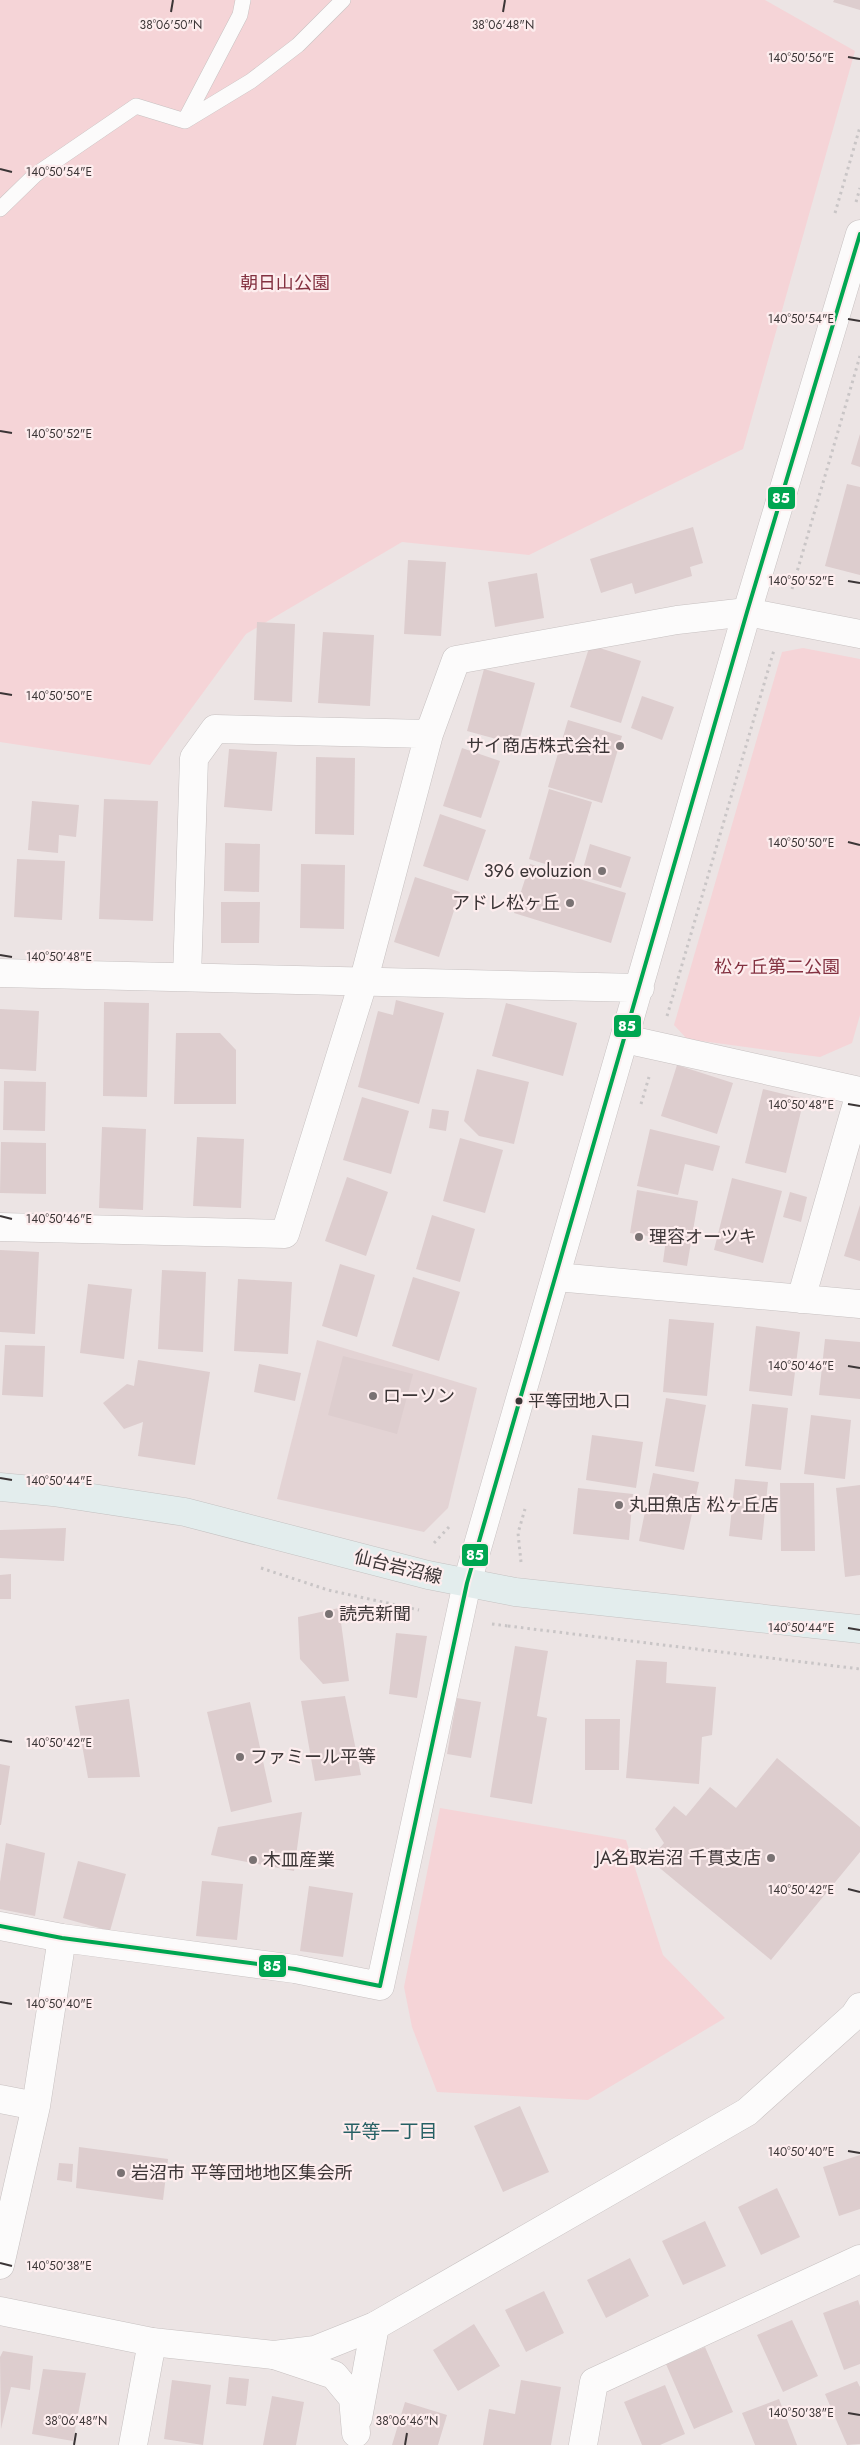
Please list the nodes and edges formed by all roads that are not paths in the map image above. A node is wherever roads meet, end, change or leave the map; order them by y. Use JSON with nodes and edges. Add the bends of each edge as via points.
{"nodes":[{"id":1,"x":244,"y":0,"type":"edge"},
{"id":2,"x":343,"y":0,"type":"edge"},
{"id":3,"x":185,"y":121,"type":"junction"},
{"id":4,"x":0,"y":209,"type":"edge"},
{"id":5,"x":860,"y":234,"type":"edge"},
{"id":6,"x":747,"y":612,"type":"junction"},
{"id":7,"x":860,"y":634,"type":"edge"},
{"id":8,"x":429,"y":734,"type":"junction"},
{"id":9,"x":0,"y":973,"type":"edge"},
{"id":10,"x":187,"y":977,"type":"junction"},
{"id":11,"x":363,"y":983,"type":"junction"},
{"id":12,"x":640,"y":988,"type":"junction"},
{"id":13,"x":625,"y":1039,"type":"junction"},
{"id":14,"x":860,"y":1092,"type":"edge"},
{"id":15,"x":0,"y":1227,"type":"edge"},
{"id":16,"x":556,"y":1277,"type":"junction"},
{"id":17,"x":801,"y":1299,"type":"junction"},
{"id":18,"x":860,"y":1304,"type":"edge"},
{"id":19,"x":0,"y":1487,"type":"edge"},
{"id":20,"x":467,"y":1583,"type":"junction"},
{"id":21,"x":860,"y":1629,"type":"edge"},
{"id":22,"x":0,"y":1926,"type":"edge"},
{"id":23,"x":62,"y":1938,"type":"junction"},
{"id":24,"x":860,"y":2007,"type":"edge"},
{"id":25,"x":0,"y":2099,"type":"edge"},
{"id":26,"x":36,"y":2106,"type":"junction"},
{"id":27,"x":860,"y":2259,"type":"edge"},
{"id":28,"x":0,"y":2264,"type":"edge"},
{"id":29,"x":0,"y":2311,"type":"edge"},
{"id":30,"x":375,"y":2326,"type":"junction"},
{"id":31,"x":152,"y":2342,"type":"junction"},
{"id":32,"x":274,"y":2355,"type":"junction"},
{"id":33,"x":355,"y":2439,"type":"edge"},
{"id":34,"x":133,"y":2445,"type":"edge"},
{"id":35,"x":582,"y":2445,"type":"edge"}],
"edges":[{"from":1,"to":3,"type":"lane","via":[[240,15]]},
{"from":2,"to":3,"type":"lane","via":[[298,45],[252,81]]},
{"from":3,"to":4,"type":"lane","via":[[136,106],[35,175]]},
{"from":5,"to":6,"type":"street"},
{"from":6,"to":7,"type":"street"},
{"from":6,"to":8,"type":"street","via":[[677,620],[456,660]]},
{"from":6,"to":12,"type":"street"},
{"from":8,"to":10,"type":"street","via":[[215,729],[194,758]]},
{"from":8,"to":11,"type":"street"},
{"from":9,"to":10,"type":"street"},
{"from":10,"to":11,"type":"street"},
{"from":11,"to":12,"type":"street"},
{"from":11,"to":15,"type":"street","via":[[285,1234]]},
{"from":12,"to":13,"type":"street"},
{"from":13,"to":14,"type":"street"},
{"from":13,"to":16,"type":"street"},
{"from":14,"to":17,"type":"street"},
{"from":16,"to":17,"type":"street"},
{"from":16,"to":20,"type":"street"},
{"from":17,"to":18,"type":"street"},
{"from":19,"to":20,"type":"main road","name":"仙台岩沼線","via":[[185,1512]]},
{"from":20,"to":21,"type":"main road","name":"仙台岩沼線","via":[[515,1592]]},
{"from":20,"to":23,"type":"street","via":[[380,1986],[296,1969]]},
{"from":22,"to":23,"type":"street"},
{"from":23,"to":26,"type":"street"},
{"from":24,"to":30,"type":"street","via":[[854,2016],[747,2112]]},
{"from":25,"to":26,"type":"street"},
{"from":26,"to":28,"type":"street"},
{"from":27,"to":35,"type":"street","via":[[594,2382]]},
{"from":29,"to":31,"type":"street"},
{"from":30,"to":32,"type":"street","via":[[315,2350]]},
{"from":30,"to":33,"type":"street"},
{"from":31,"to":32,"type":"street"},
{"from":31,"to":34,"type":"street"},
{"from":32,"to":33,"type":"street","via":[[334,2375],[353,2398]]}]}
